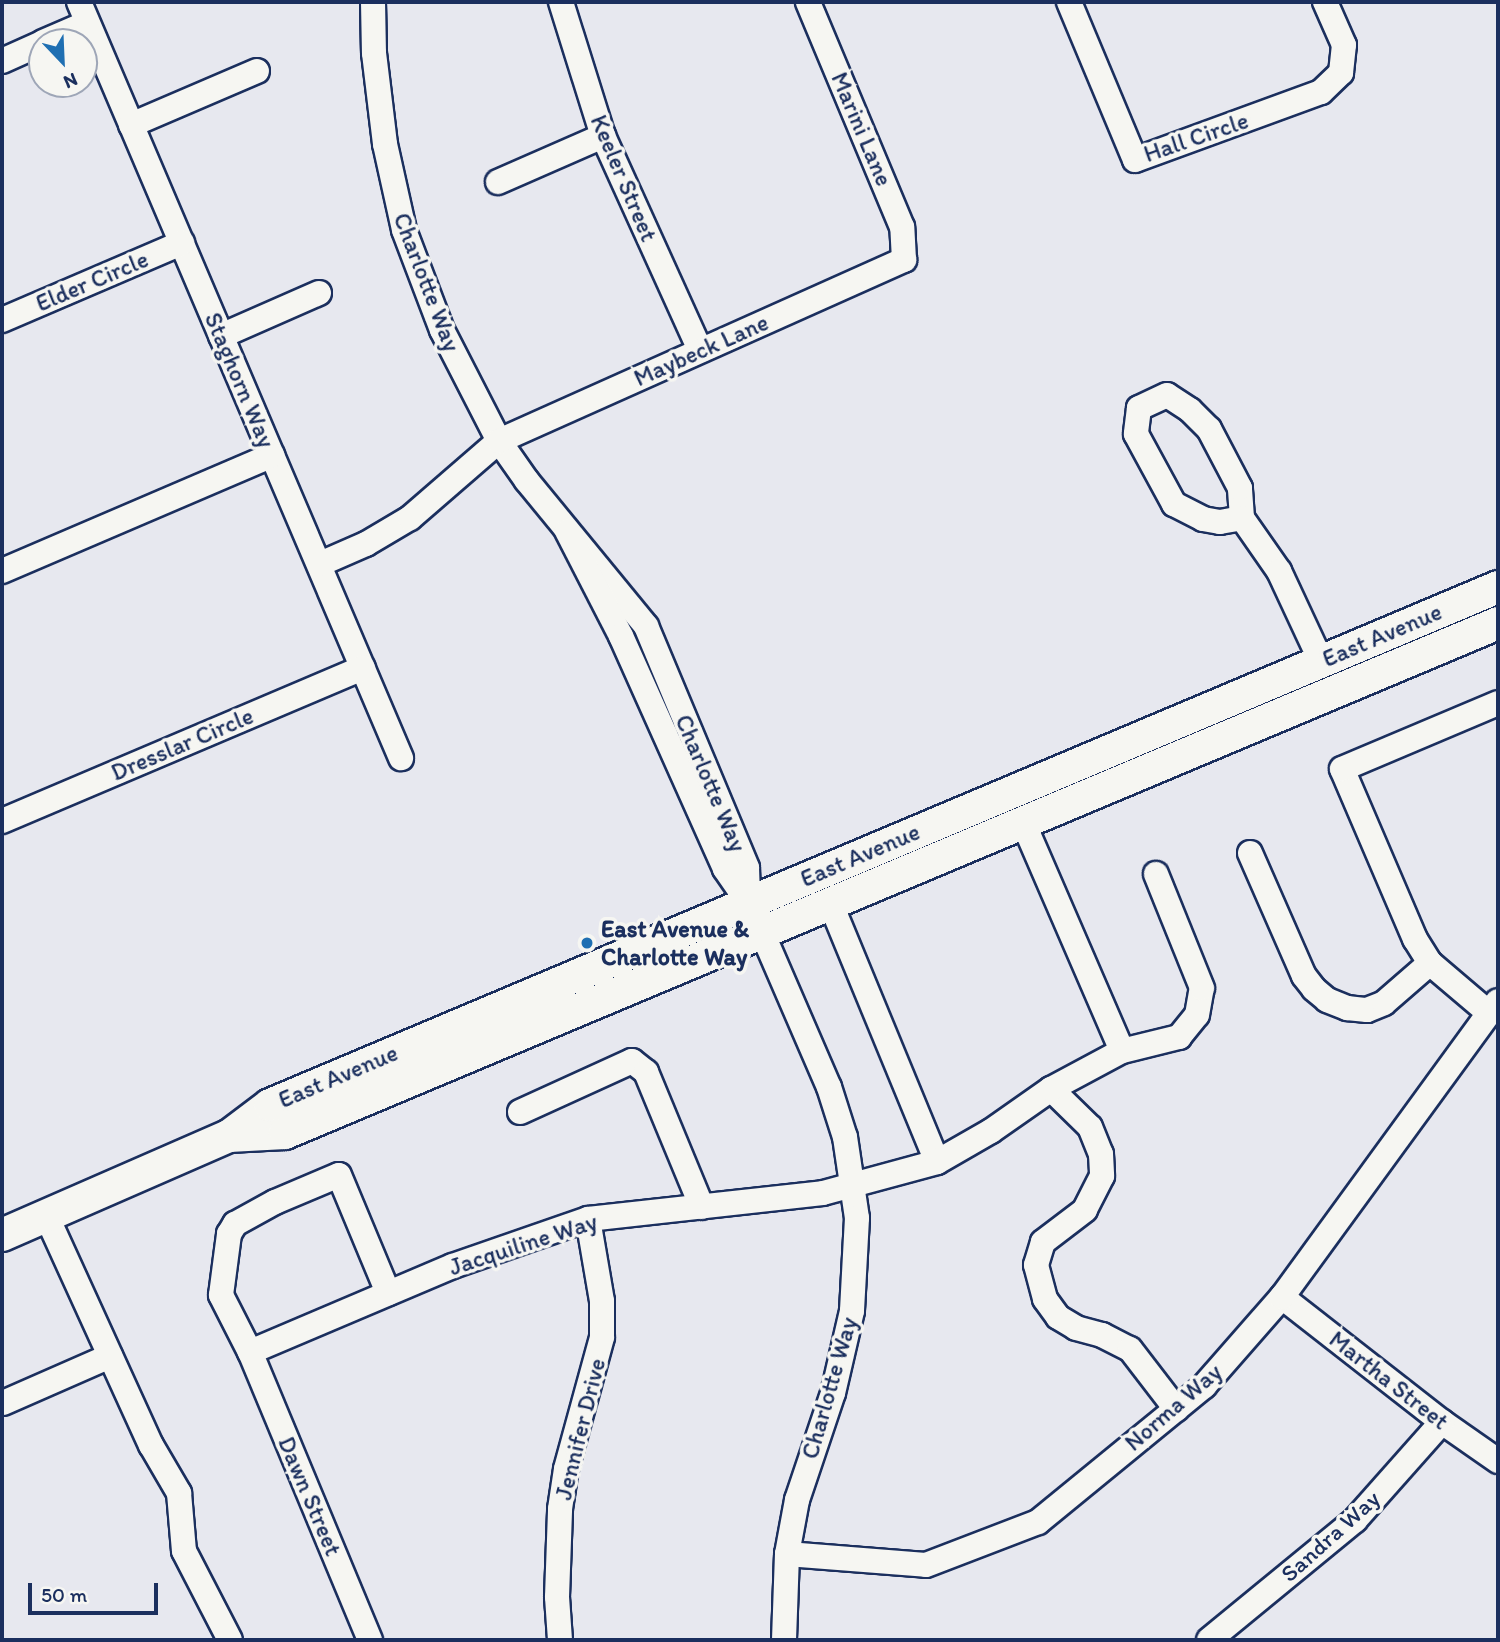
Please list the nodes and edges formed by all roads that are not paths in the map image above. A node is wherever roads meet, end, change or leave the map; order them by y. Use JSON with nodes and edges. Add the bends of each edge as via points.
{"nodes":[{"id":1,"x":373,"y":2,"type":"edge"},
{"id":2,"x":561,"y":2,"type":"edge"},
{"id":3,"x":808,"y":2,"type":"edge"},
{"id":4,"x":1069,"y":2,"type":"edge"},
{"id":5,"x":1325,"y":2,"type":"edge"},
{"id":6,"x":83,"y":12,"type":"edge"},
{"id":7,"x":62,"y":28,"type":"edge"},
{"id":8,"x":28,"y":49,"type":"edge"},
{"id":9,"x":2,"y":61,"type":"edge"},
{"id":10,"x":257,"y":71,"type":"dead end"},
{"id":11,"x":131,"y":125,"type":"junction"},
{"id":12,"x":603,"y":136,"type":"junction"},
{"id":13,"x":498,"y":182,"type":"dead end"},
{"id":14,"x":181,"y":243,"type":"junction"},
{"id":15,"x":904,"y":260,"type":"joint"},
{"id":16,"x":319,"y":293,"type":"dead end"},
{"id":17,"x":2,"y":320,"type":"edge"},
{"id":18,"x":221,"y":336,"type":"junction"},
{"id":19,"x":700,"y":350,"type":"junction"},
{"id":20,"x":499,"y":441,"type":"junction"},
{"id":21,"x":272,"y":455,"type":"junction"},
{"id":22,"x":1242,"y":518,"type":"junction"},
{"id":23,"x":320,"y":564,"type":"junction"},
{"id":24,"x":2,"y":571,"type":"edge"},
{"id":25,"x":1498,"y":587,"type":"edge"},
{"id":26,"x":1498,"y":622,"type":"edge"},
{"id":27,"x":1321,"y":661,"type":"junction"},
{"id":28,"x":363,"y":667,"type":"junction"},
{"id":29,"x":1498,"y":704,"type":"edge"},
{"id":30,"x":401,"y":758,"type":"dead end"},
{"id":31,"x":2,"y":821,"type":"edge"},
{"id":32,"x":1023,"y":822,"type":"junction"},
{"id":33,"x":1250,"y":853,"type":"dead end"},
{"id":34,"x":1156,"y":874,"type":"dead end"},
{"id":35,"x":748,"y":902,"type":"junction"},
{"id":36,"x":830,"y":902,"type":"junction"},
{"id":37,"x":761,"y":930,"type":"junction"},
{"id":38,"x":1430,"y":963,"type":"junction"},
{"id":39,"x":1494,"y":1007,"type":"edge"},
{"id":40,"x":1122,"y":1051,"type":"junction"},
{"id":41,"x":1051,"y":1089,"type":"junction"},
{"id":42,"x":520,"y":1112,"type":"dead end"},
{"id":43,"x":229,"y":1136,"type":"junction"},
{"id":44,"x":937,"y":1162,"type":"junction"},
{"id":45,"x":852,"y":1184,"type":"junction"},
{"id":46,"x":702,"y":1207,"type":"junction"},
{"id":47,"x":47,"y":1217,"type":"junction"},
{"id":48,"x":589,"y":1219,"type":"junction"},
{"id":49,"x":2,"y":1235,"type":"edge"},
{"id":50,"x":388,"y":1293,"type":"junction"},
{"id":51,"x":1282,"y":1297,"type":"junction"},
{"id":52,"x":250,"y":1352,"type":"junction"},
{"id":53,"x":110,"y":1356,"type":"junction"},
{"id":54,"x":3,"y":1403,"type":"edge"},
{"id":55,"x":1176,"y":1409,"type":"junction"},
{"id":56,"x":1442,"y":1422,"type":"junction"},
{"id":57,"x":1498,"y":1461,"type":"edge"},
{"id":58,"x":787,"y":1554,"type":"junction"},
{"id":59,"x":230,"y":1640,"type":"edge"},
{"id":60,"x":370,"y":1640,"type":"edge"},
{"id":61,"x":560,"y":1640,"type":"edge"},
{"id":62,"x":784,"y":1640,"type":"edge"},
{"id":63,"x":1209,"y":1640,"type":"edge"}],
"edges":[{"from":1,"to":20,"type":"street","name":"Charlotte Way","via":[[378,101],[404,230],[442,330]]},
{"from":2,"to":12,"type":"street","name":"Keeler Street"},
{"from":3,"to":15,"type":"street","name":"Marini Lane","via":[[902,227]]},
{"from":4,"to":5,"type":"street","name":"Hall Circle","via":[[1135,160],[1321,92],[1341,73],[1344,45]]},
{"from":6,"to":7,"type":"street"},
{"from":6,"to":11,"type":"street","name":"Staghorn Way"},
{"from":8,"to":9,"type":"street"},
{"from":10,"to":11,"type":"street"},
{"from":11,"to":14,"type":"street","name":"Staghorn Way"},
{"from":12,"to":13,"type":"street"},
{"from":12,"to":19,"type":"street","name":"Keeler Street"},
{"from":14,"to":17,"type":"street","name":"Elder Circle"},
{"from":14,"to":18,"type":"street","name":"Staghorn Way"},
{"from":15,"to":19,"type":"street","name":"Maybeck Lane"},
{"from":16,"to":18,"type":"street"},
{"from":18,"to":21,"type":"street","name":"Staghorn Way"},
{"from":19,"to":20,"type":"street","name":"Maybeck Lane"},
{"from":20,"to":23,"type":"street","name":"Maybeck Lane","via":[[410,519]]},
{"from":20,"to":35,"type":"street","name":"Charlotte Way","via":[[646,626],[747,869]]},
{"from":21,"to":23,"type":"street","name":"Staghorn Way"},
{"from":21,"to":24,"type":"street"},
{"from":22,"to":22,"type":"street","via":[[1203,519],[1174,504],[1136,434],[1139,408],[1167,395],[1209,429],[1240,488]]},
{"from":22,"to":27,"type":"street","via":[[1279,571]]},
{"from":23,"to":28,"type":"street","name":"Staghorn Way"},
{"from":25,"to":27,"type":"main road","name":"East Avenue"},
{"from":26,"to":32,"type":"main road","name":"East Avenue"},
{"from":27,"to":35,"type":"main road","name":"East Avenue"},
{"from":28,"to":30,"type":"street","name":"Staghorn Way"},
{"from":28,"to":31,"type":"street","name":"Dresslar Circle"},
{"from":29,"to":38,"type":"street","via":[[1342,769],[1415,939]]},
{"from":32,"to":36,"type":"main road","name":"East Avenue"},
{"from":32,"to":40,"type":"street"},
{"from":33,"to":38,"type":"street","via":[[1304,976],[1327,1000],[1367,1010],[1384,1003]]},
{"from":34,"to":40,"type":"street","name":"Jacquiline Way","via":[[1202,988],[1197,1015],[1179,1037]]},
{"from":35,"to":37,"type":"street","name":"Charlotte Way"},
{"from":35,"to":43,"type":"main road","name":"East Avenue","via":[[270,1105]]},
{"from":36,"to":37,"type":"main road","name":"East Avenue"},
{"from":36,"to":44,"type":"street"},
{"from":37,"to":43,"type":"main road","name":"East Avenue","via":[[285,1133]]},
{"from":37,"to":45,"type":"street","name":"Charlotte Way","via":[[829,1087],[845,1137]]},
{"from":38,"to":39,"type":"street"},
{"from":39,"to":51,"type":"street","name":"Norma Way"},
{"from":40,"to":41,"type":"street","name":"Jacquiline Way"},
{"from":41,"to":44,"type":"street","name":"Jacquiline Way"},
{"from":41,"to":55,"type":"street","via":[[1090,1127],[1101,1154],[1102,1176],[1085,1210],[1043,1242],[1036,1265],[1045,1299],[1058,1317],[1076,1328],[1130,1349]]},
{"from":42,"to":46,"type":"street","via":[[632,1061],[646,1072]]},
{"from":43,"to":47,"type":"main road","name":"East Avenue"},
{"from":44,"to":45,"type":"street","name":"Jacquiline Way"},
{"from":45,"to":46,"type":"street","name":"Jacquiline Way","via":[[823,1194]]},
{"from":45,"to":58,"type":"street","name":"Charlotte Way","via":[[857,1266],[852,1311],[833,1393],[800,1488]]},
{"from":46,"to":48,"type":"street","name":"Jacquiline Way"},
{"from":47,"to":49,"type":"main road","name":"East Avenue"},
{"from":47,"to":53,"type":"street"},
{"from":48,"to":50,"type":"street","name":"Jacquiline Way"},
{"from":48,"to":61,"type":"street","name":"Jennifer Drive","via":[[602,1301],[602,1337],[566,1469],[560,1509]]},
{"from":50,"to":52,"type":"street","name":"Jacquiline Way"},
{"from":50,"to":52,"type":"street","name":"Dawn Street","via":[[340,1175],[275,1202],[235,1224],[229,1234],[221,1295]]},
{"from":51,"to":55,"type":"street","name":"Norma Way","via":[[1204,1386]]},
{"from":51,"to":56,"type":"street","name":"Martha Street"},
{"from":52,"to":60,"type":"street","name":"Dawn Street"},
{"from":53,"to":54,"type":"street"},
{"from":53,"to":59,"type":"street","via":[[150,1444],[179,1493],[184,1551]]},
{"from":55,"to":58,"type":"street","name":"Norma Way","via":[[1038,1521],[926,1565]]},
{"from":56,"to":57,"type":"street","name":"Martha Street"},
{"from":56,"to":63,"type":"street","name":"Sandra Way","via":[[1355,1520]]},
{"from":58,"to":62,"type":"street","name":"Charlotte Way"}]}
